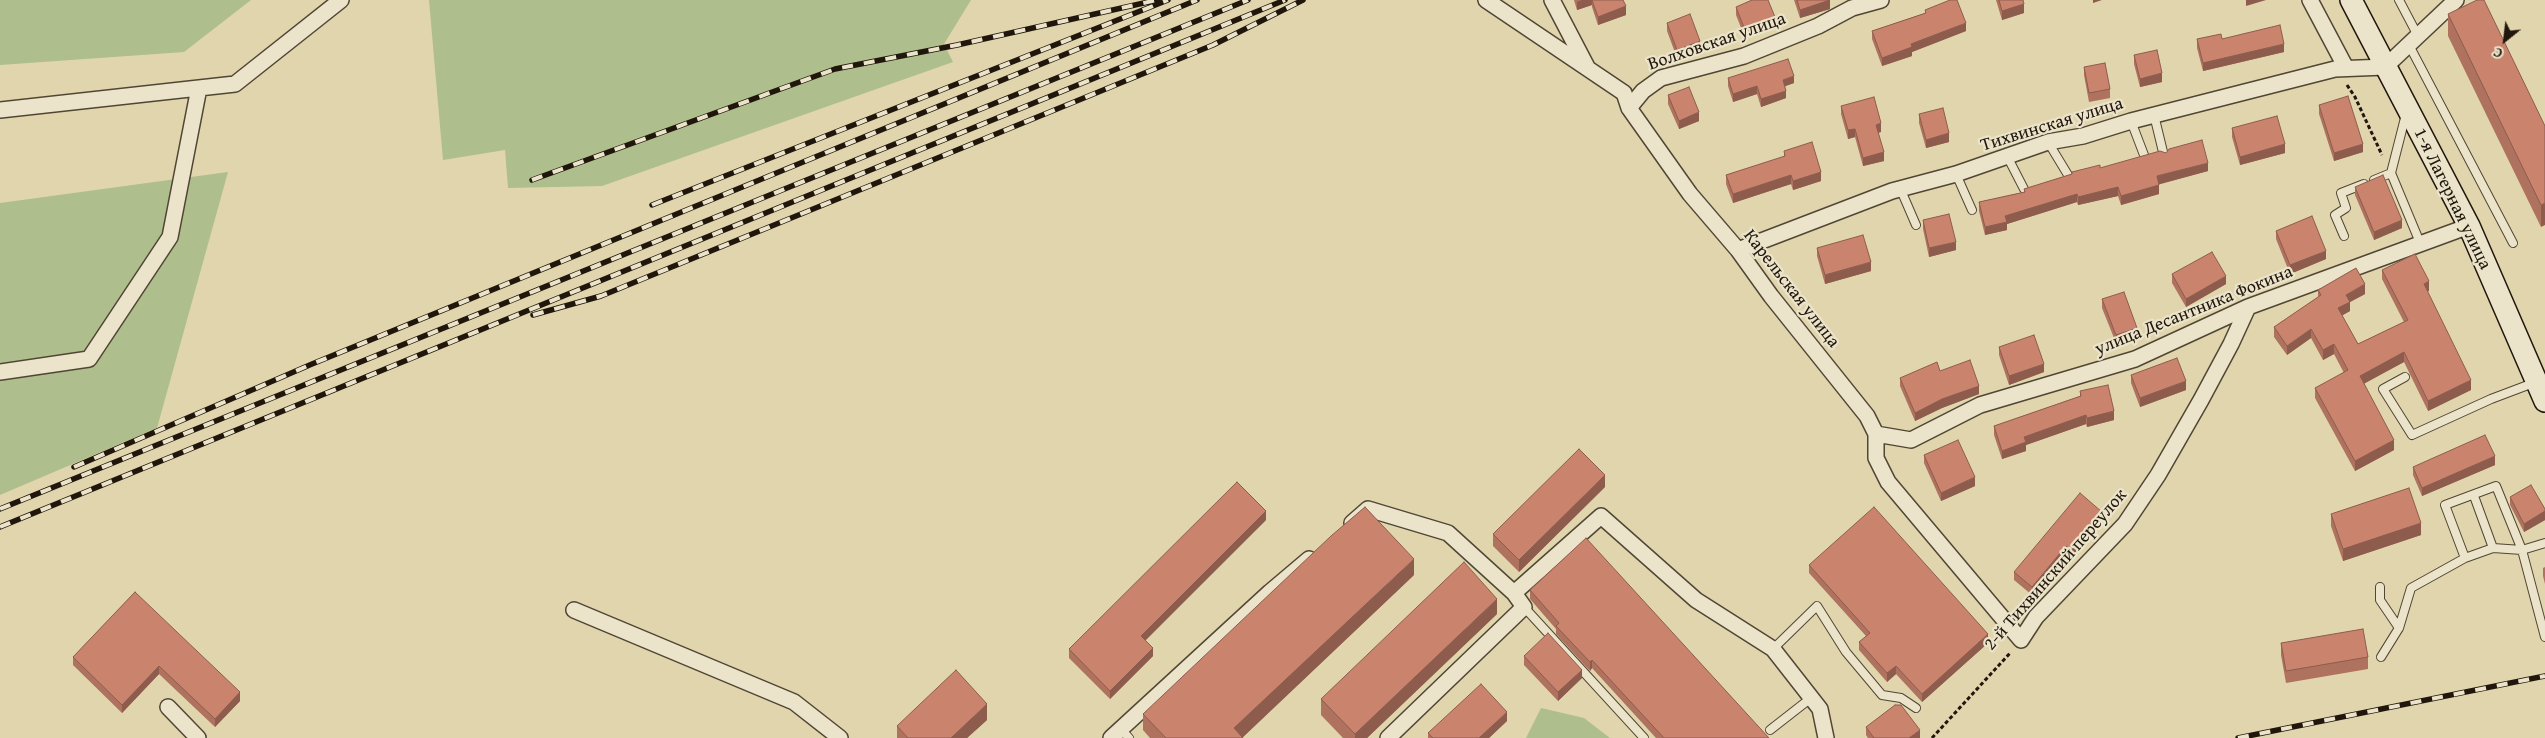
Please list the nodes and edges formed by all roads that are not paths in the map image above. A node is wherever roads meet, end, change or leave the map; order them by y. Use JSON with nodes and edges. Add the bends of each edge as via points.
{"nodes":[{"id":1,"x":341,"y":0,"type":"edge"},
{"id":2,"x":1486,"y":0,"type":"edge"},
{"id":3,"x":1552,"y":0,"type":"edge"},
{"id":4,"x":1881,"y":0,"type":"edge"},
{"id":5,"x":2310,"y":0,"type":"edge"},
{"id":6,"x":2351,"y":0,"type":"edge"},
{"id":7,"x":2398,"y":0,"type":"edge"},
{"id":8,"x":2456,"y":0,"type":"edge"},
{"id":9,"x":2414,"y":41,"type":"junction"},
{"id":10,"x":2385,"y":67,"type":"junction"},
{"id":11,"x":1588,"y":68,"type":"junction"},
{"id":12,"x":2346,"y":68,"type":"junction"},
{"id":13,"x":199,"y":88,"type":"junction"},
{"id":14,"x":1629,"y":108,"type":"junction"},
{"id":15,"x":0,"y":110,"type":"edge"},
{"id":16,"x":2408,"y":110,"type":"junction"},
{"id":17,"x":2154,"y":115,"type":"junction"},
{"id":18,"x":2131,"y":121,"type":"junction"},
{"id":19,"x":2048,"y":142,"type":"junction"},
{"id":20,"x":2144,"y":155,"type":"edge"},
{"id":21,"x":2007,"y":156,"type":"junction"},
{"id":22,"x":2164,"y":156,"type":"edge"},
{"id":23,"x":2391,"y":173,"type":"junction"},
{"id":24,"x":1956,"y":174,"type":"junction"},
{"id":25,"x":2068,"y":175,"type":"edge"},
{"id":26,"x":1900,"y":188,"type":"junction"},
{"id":27,"x":2024,"y":189,"type":"edge"},
{"id":28,"x":1972,"y":210,"type":"dead end"},
{"id":29,"x":1916,"y":225,"type":"dead end"},
{"id":30,"x":2469,"y":226,"type":"junction"},
{"id":31,"x":2344,"y":236,"type":"dead end"},
{"id":32,"x":2513,"y":243,"type":"dead end"},
{"id":33,"x":2421,"y":245,"type":"junction"},
{"id":34,"x":1738,"y":250,"type":"junction"},
{"id":35,"x":2248,"y":307,"type":"junction"},
{"id":36,"x":0,"y":372,"type":"edge"},
{"id":37,"x":2404,"y":377,"type":"dead end"},
{"id":38,"x":2542,"y":394,"type":"edge"},
{"id":39,"x":1876,"y":434,"type":"junction"},
{"id":40,"x":2474,"y":496,"type":"junction"},
{"id":41,"x":1338,"y":535,"type":"edge"},
{"id":42,"x":2545,"y":543,"type":"edge"},
{"id":43,"x":1322,"y":547,"type":"edge"},
{"id":44,"x":2493,"y":548,"type":"junction"},
{"id":45,"x":2522,"y":550,"type":"junction"},
{"id":46,"x":2465,"y":558,"type":"junction"},
{"id":47,"x":2380,"y":587,"type":"dead end"},
{"id":48,"x":1514,"y":593,"type":"junction"},
{"id":49,"x":1524,"y":607,"type":"junction"},
{"id":50,"x":574,"y":610,"type":"dead end"},
{"id":51,"x":2399,"y":628,"type":"junction"},
{"id":52,"x":2545,"y":637,"type":"edge"},
{"id":53,"x":2021,"y":640,"type":"joint"},
{"id":54,"x":1773,"y":650,"type":"junction"},
{"id":55,"x":2381,"y":657,"type":"dead end"},
{"id":56,"x":1811,"y":698,"type":"junction"},
{"id":57,"x":168,"y":707,"type":"dead end"},
{"id":58,"x":1916,"y":708,"type":"dead end"},
{"id":59,"x":1770,"y":730,"type":"dead end"},
{"id":60,"x":1120,"y":735,"type":"edge"},
{"id":61,"x":198,"y":738,"type":"edge"},
{"id":62,"x":840,"y":738,"type":"edge"},
{"id":63,"x":1388,"y":738,"type":"edge"},
{"id":64,"x":1644,"y":738,"type":"edge"},
{"id":65,"x":1826,"y":738,"type":"edge"}],
"edges":[{"from":1,"to":13,"type":"street","via":[[235,84]]},
{"from":2,"to":11,"type":"street","name":"Карельская улица"},
{"from":3,"to":11,"type":"street"},
{"from":4,"to":14,"type":"street","name":"Волховская улица","via":[[1852,8],[1818,26],[1744,56],[1661,78],[1643,91]]},
{"from":5,"to":12,"type":"street"},
{"from":6,"to":10,"type":"main road","name":"1-я Лагерная улица"},
{"from":7,"to":9,"type":"lane"},
{"from":8,"to":9,"type":"street"},
{"from":9,"to":10,"type":"street"},
{"from":9,"to":32,"type":"lane"},
{"from":10,"to":12,"type":"street","name":"Тихвинская улица"},
{"from":10,"to":16,"type":"main road","name":"1-я Лагерная улица"},
{"from":11,"to":14,"type":"street","name":"Карельская улица","via":[[1624,94]]},
{"from":12,"to":17,"type":"street","name":"Тихвинская улица"},
{"from":13,"to":15,"type":"street"},
{"from":13,"to":36,"type":"street","via":[[170,237],[89,359]]},
{"from":14,"to":34,"type":"street","name":"Карельская улица","via":[[1690,194]]},
{"from":16,"to":23,"type":"lane"},
{"from":16,"to":30,"type":"main road","name":"1-я Лагерная улица"},
{"from":17,"to":18,"type":"street","name":"Тихвинская улица"},
{"from":17,"to":22,"type":"lane"},
{"from":18,"to":19,"type":"street","name":"Тихвинская улица","via":[[2083,136]]},
{"from":18,"to":20,"type":"lane"},
{"from":19,"to":21,"type":"street","name":"Тихвинская улица"},
{"from":19,"to":25,"type":"lane"},
{"from":21,"to":24,"type":"street","name":"Тихвинская улица"},
{"from":21,"to":27,"type":"lane"},
{"from":23,"to":31,"type":"lane","via":[[2341,193],[2346,208],[2335,215]]},
{"from":23,"to":33,"type":"lane"},
{"from":24,"to":26,"type":"street","name":"Тихвинская улица"},
{"from":24,"to":28,"type":"lane"},
{"from":26,"to":29,"type":"lane"},
{"from":26,"to":34,"type":"street","name":"Тихвинская улица"},
{"from":30,"to":33,"type":"street","name":"улица Десантника Фокина"},
{"from":30,"to":38,"type":"main road","name":"1-я Лагерная улица"},
{"from":33,"to":35,"type":"street","name":"улица Десантника Фокина"},
{"from":34,"to":39,"type":"street","name":"Карельская улица","via":[[1867,416]]},
{"from":35,"to":39,"type":"street","name":"улица Десантника Фокина","via":[[2135,360],[1980,406],[1911,440]]},
{"from":35,"to":53,"type":"street","name":"2-й Тихвинский переулок","via":[[2201,400],[2158,475],[2125,524],[2042,610]]},
{"from":37,"to":38,"type":"lane","via":[[2383,389],[2412,435],[2491,399]]},
{"from":39,"to":53,"type":"street","name":"Карельская улица","via":[[1876,458],[1888,482]]},
{"from":40,"to":44,"type":"lane"},
{"from":40,"to":45,"type":"lane","via":[[2496,486]]},
{"from":40,"to":46,"type":"lane","via":[[2445,505]]},
{"from":41,"to":48,"type":"street","via":[[1368,509],[1448,533]]},
{"from":42,"to":45,"type":"lane"},
{"from":43,"to":60,"type":"street"},
{"from":44,"to":45,"type":"lane"},
{"from":44,"to":46,"type":"lane"},
{"from":45,"to":52,"type":"lane"},
{"from":46,"to":51,"type":"lane","via":[[2411,588]]},
{"from":47,"to":51,"type":"lane","via":[[2380,600]]},
{"from":48,"to":49,"type":"street"},
{"from":48,"to":54,"type":"street","via":[[1601,516],[1696,600]]},
{"from":49,"to":63,"type":"street"},
{"from":49,"to":64,"type":"lane"},
{"from":50,"to":62,"type":"street","via":[[794,702]]},
{"from":51,"to":55,"type":"lane"},
{"from":54,"to":56,"type":"street"},
{"from":54,"to":58,"type":"lane","via":[[1817,606],[1846,652],[1882,695],[1901,698]]},
{"from":56,"to":59,"type":"lane"},
{"from":56,"to":65,"type":"street","via":[[1820,710]]},
{"from":57,"to":61,"type":"street"}]}
